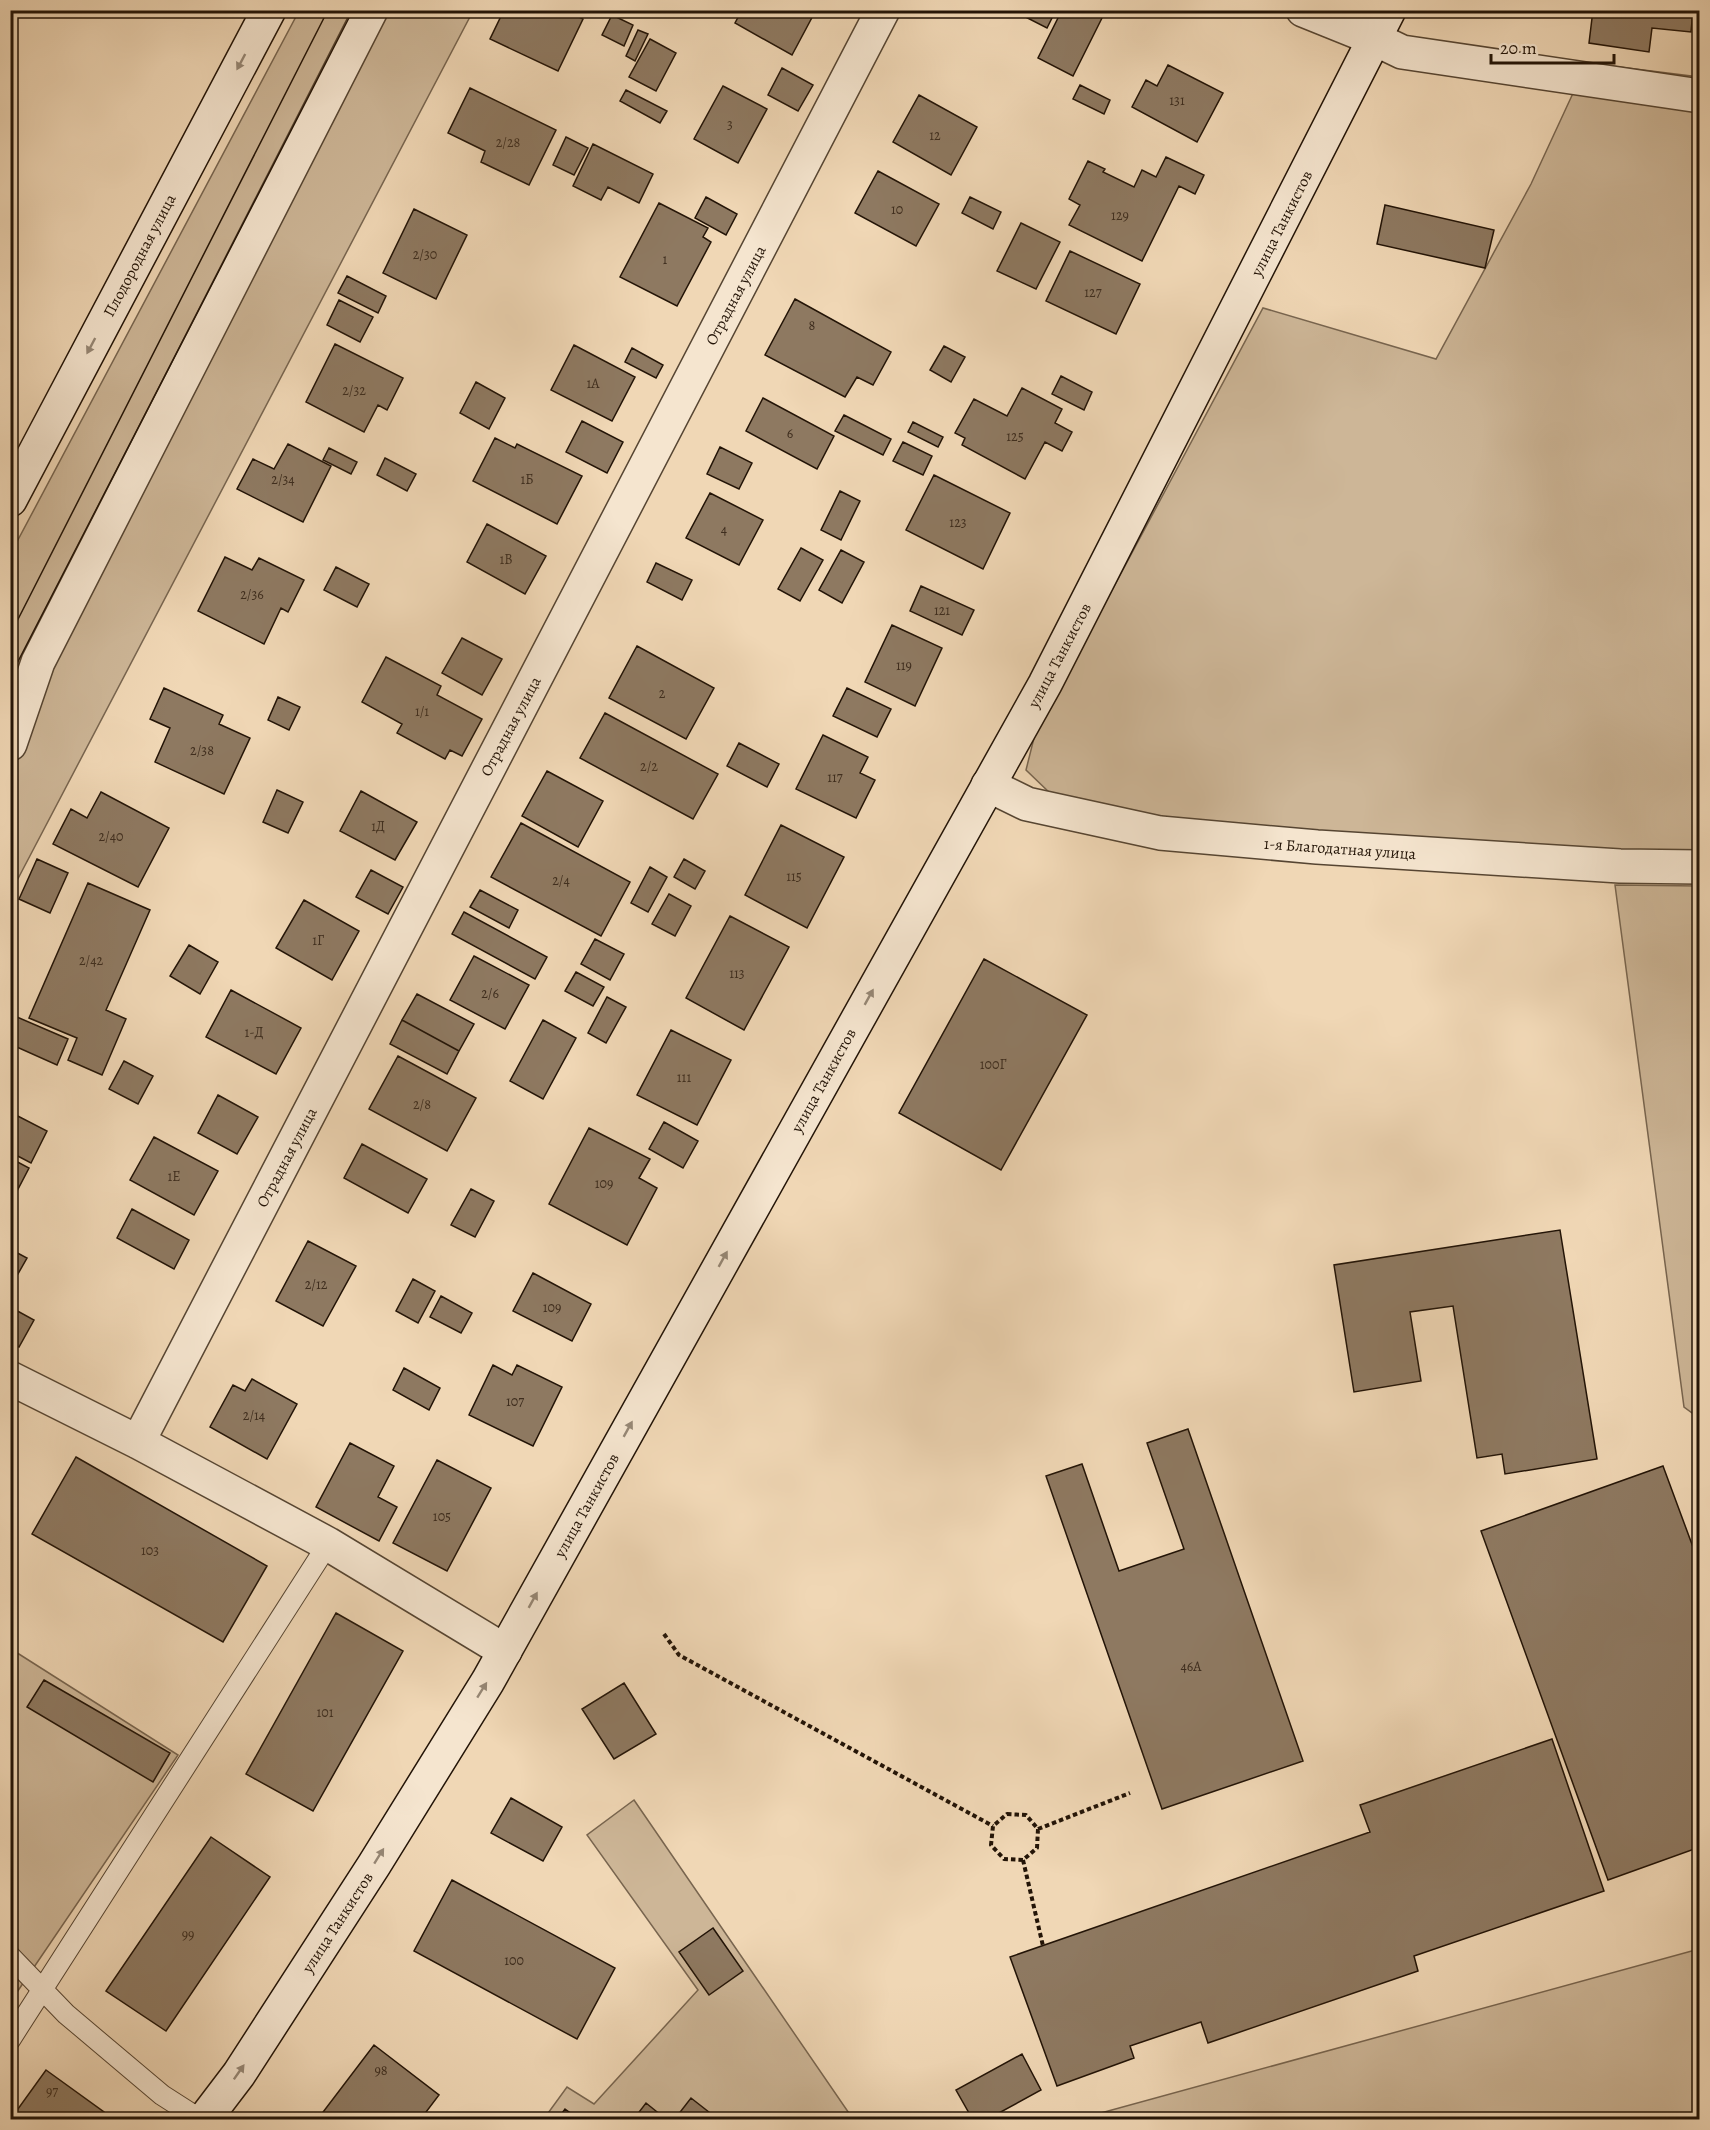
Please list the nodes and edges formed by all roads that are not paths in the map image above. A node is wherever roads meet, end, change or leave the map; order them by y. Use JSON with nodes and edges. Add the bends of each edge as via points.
{"nodes":[{"id":1,"x":269,"y":10,"type":"edge"},
{"id":2,"x":883,"y":10,"type":"edge"},
{"id":3,"x":1303,"y":10,"type":"edge"},
{"id":4,"x":368,"y":11,"type":"edge"},
{"id":5,"x":1382,"y":25,"type":"edge"},
{"id":6,"x":1700,"y":96,"type":"edge"},
{"id":7,"x":10,"y":500,"type":"edge"},
{"id":8,"x":10,"y":744,"type":"edge"},
{"id":9,"x":988,"y":786,"type":"junction"},
{"id":10,"x":1700,"y":867,"type":"edge"},
{"id":11,"x":10,"y":1378,"type":"edge"},
{"id":12,"x":138,"y":1442,"type":"junction"},
{"id":13,"x":328,"y":1544,"type":"junction"},
{"id":14,"x":505,"y":1651,"type":"junction"},
{"id":15,"x":10,"y":1956,"type":"edge"},
{"id":16,"x":44,"y":1988,"type":"junction"},
{"id":17,"x":10,"y":2040,"type":"edge"},
{"id":18,"x":203,"y":2120,"type":"edge"}],
"edges":[{"from":1,"to":7,"type":"street","name":"Плодородная улица","one_way":true},
{"from":2,"to":12,"type":"street","name":"Отрадная улица"},
{"from":3,"to":5,"type":"street"},
{"from":4,"to":8,"type":"street","via":[[38,662]]},
{"from":5,"to":6,"type":"street","via":[[1402,52]]},
{"from":5,"to":9,"type":"street","name":"улица Танкистов","via":[[1045,684]]},
{"from":9,"to":10,"type":"street","name":"1-я Благодатная улица","via":[[1027,804],[1160,833],[1329,848],[1620,866]]},
{"from":14,"to":9,"type":"street","name":"улица Танкистов","one_way":true},
{"from":11,"to":12,"type":"street"},
{"from":12,"to":13,"type":"street"},
{"from":13,"to":14,"type":"street"},
{"from":13,"to":16,"type":"lane"},
{"from":18,"to":14,"type":"street","name":"улица Танкистов","one_way":true,"via":[[239,2074]]},
{"from":15,"to":16,"type":"lane"},
{"from":16,"to":17,"type":"lane"},
{"from":16,"to":18,"type":"lane","via":[[66,2014],[162,2095]]}]}
